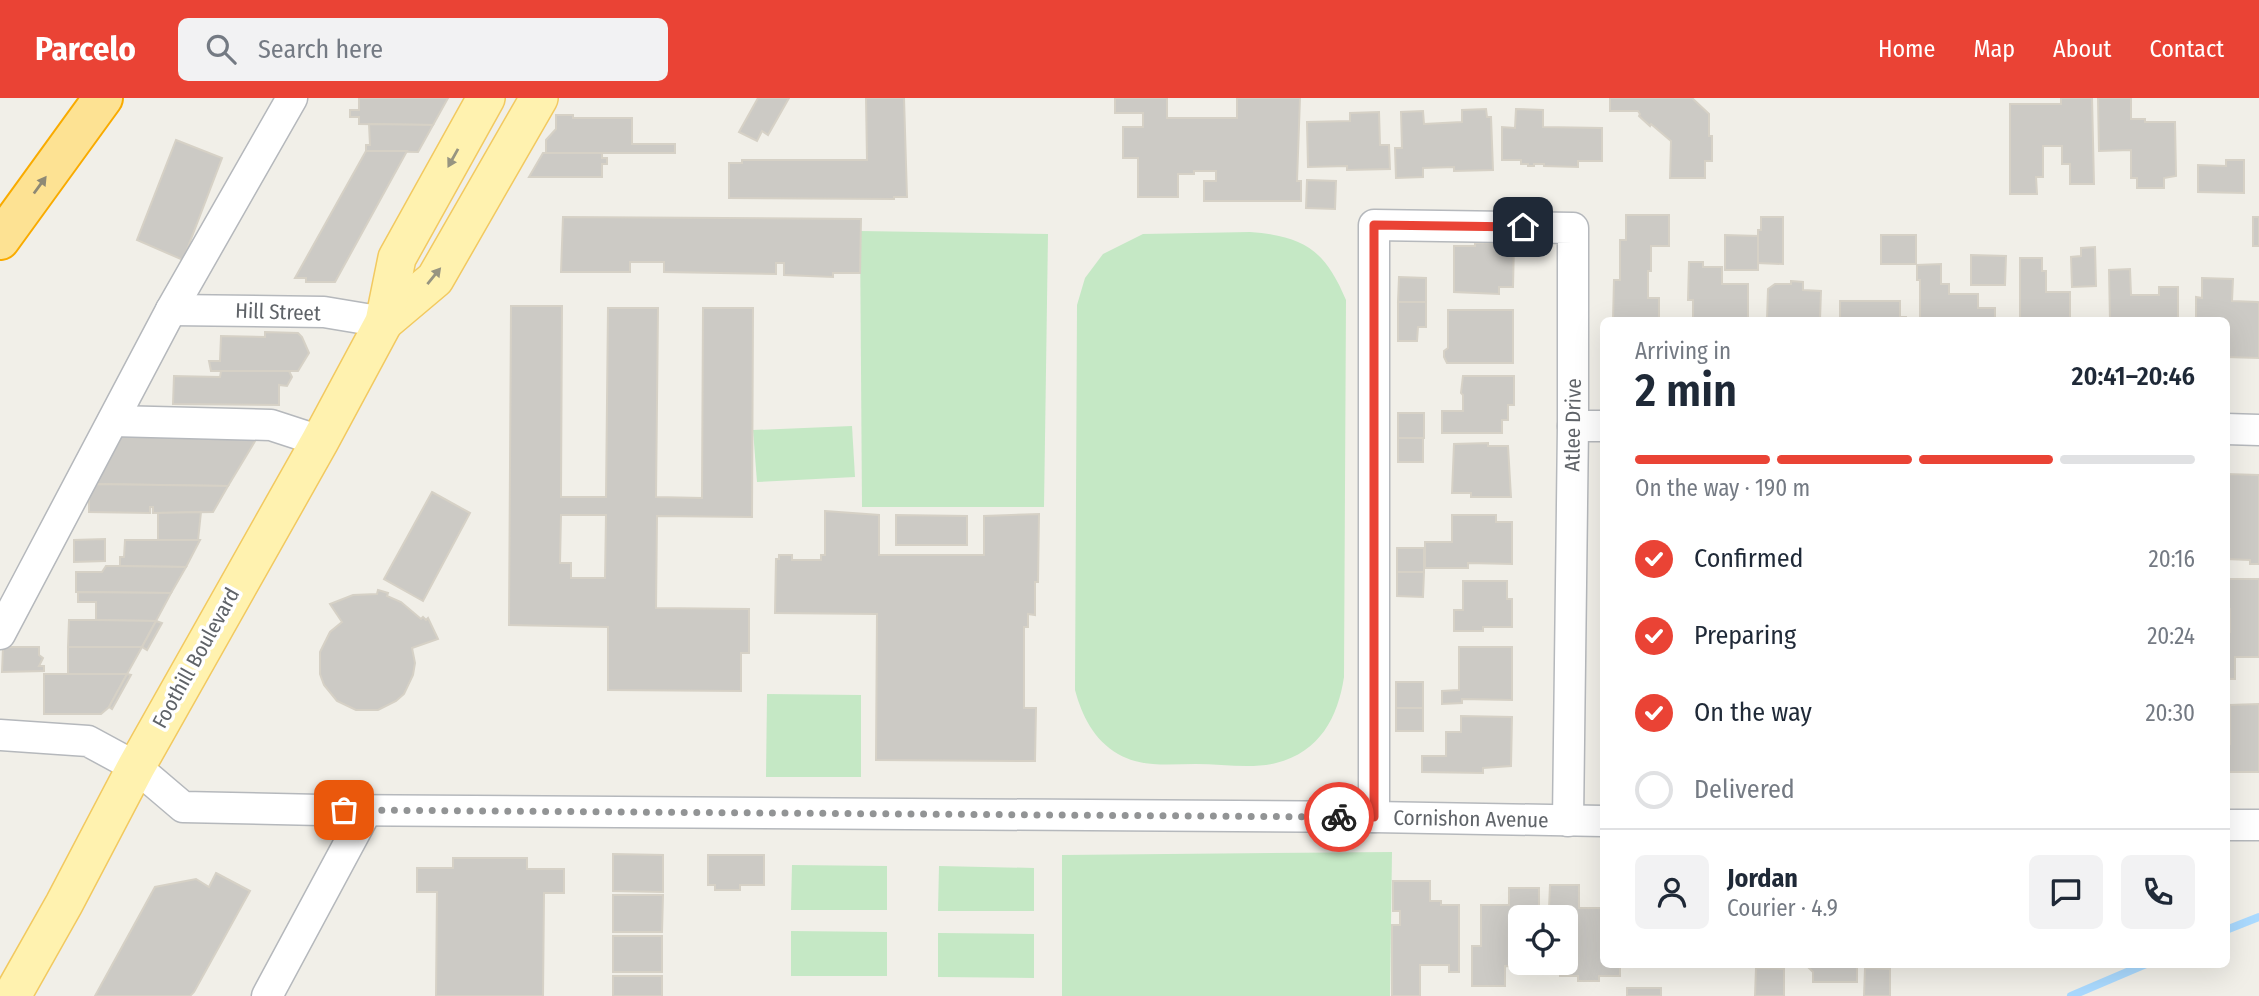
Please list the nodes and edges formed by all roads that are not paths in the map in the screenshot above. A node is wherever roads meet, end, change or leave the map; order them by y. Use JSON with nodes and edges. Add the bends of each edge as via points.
{"nodes":[{"id":1,"x":103,"y":98,"type":"edge"},
{"id":2,"x":292,"y":98,"type":"edge"},
{"id":3,"x":486,"y":98,"type":"edge"},
{"id":4,"x":539,"y":98,"type":"edge"},
{"id":5,"x":0,"y":240,"type":"edge"},
{"id":6,"x":171,"y":310,"type":"junction"},
{"id":7,"x":384,"y":322,"type":"junction"},
{"id":8,"x":113,"y":421,"type":"junction"},
{"id":9,"x":1573,"y":426,"type":"junction"},
{"id":10,"x":1600,"y":426,"type":"edge"},
{"id":11,"x":2230,"y":429,"type":"edge"},
{"id":12,"x":2259,"y":430,"type":"edge"},
{"id":13,"x":320,"y":441,"type":"junction"},
{"id":14,"x":0,"y":634,"type":"edge"},
{"id":15,"x":0,"y":735,"type":"edge"},
{"id":16,"x":136,"y":767,"type":"junction"},
{"id":17,"x":368,"y":810,"type":"junction"},
{"id":18,"x":1374,"y":817,"type":"junction"},
{"id":19,"x":1568,"y":821,"type":"junction"},
{"id":20,"x":1600,"y":821,"type":"edge"},
{"id":21,"x":2230,"y":825,"type":"edge"},
{"id":22,"x":2259,"y":825,"type":"edge"},
{"id":23,"x":12,"y":996,"type":"edge"},
{"id":24,"x":267,"y":996,"type":"edge"}],
"edges":[{"from":5,"to":1,"type":"highway","one_way":true},
{"from":2,"to":6,"type":"street"},
{"from":3,"to":7,"type":"main road","name":"Foothill Boulevard","one_way":true,"via":[[397,258]]},
{"from":7,"to":4,"type":"main road","name":"Foothill Boulevard","one_way":true,"via":[[435,279]]},
{"from":6,"to":7,"type":"street","name":"Hill Street","via":[[324,312]]},
{"from":6,"to":8,"type":"street"},
{"from":7,"to":13,"type":"main road","name":"Foothill Boulevard"},
{"from":8,"to":13,"type":"street","via":[[271,425]]},
{"from":8,"to":14,"type":"street"},
{"from":9,"to":10,"type":"street"},
{"from":9,"to":18,"type":"street","name":"Atlee Drive","via":[[1573,228],[1374,225]]},
{"from":9,"to":19,"type":"street","name":"Atlee Drive"},
{"from":11,"to":12,"type":"street"},
{"from":13,"to":16,"type":"main road","name":"Foothill Boulevard"},
{"from":15,"to":16,"type":"street","name":"Cornishon Avenue","via":[[89,741]]},
{"from":16,"to":17,"type":"street","name":"Cornishon Avenue","via":[[183,807]]},
{"from":16,"to":23,"type":"main road","name":"Foothill Boulevard"},
{"from":17,"to":18,"type":"street","name":"Cornishon Avenue"},
{"from":17,"to":24,"type":"street"},
{"from":18,"to":19,"type":"street","name":"Cornishon Avenue"},
{"from":19,"to":20,"type":"street","name":"Cornishon Avenue"},
{"from":21,"to":22,"type":"street"}]}
